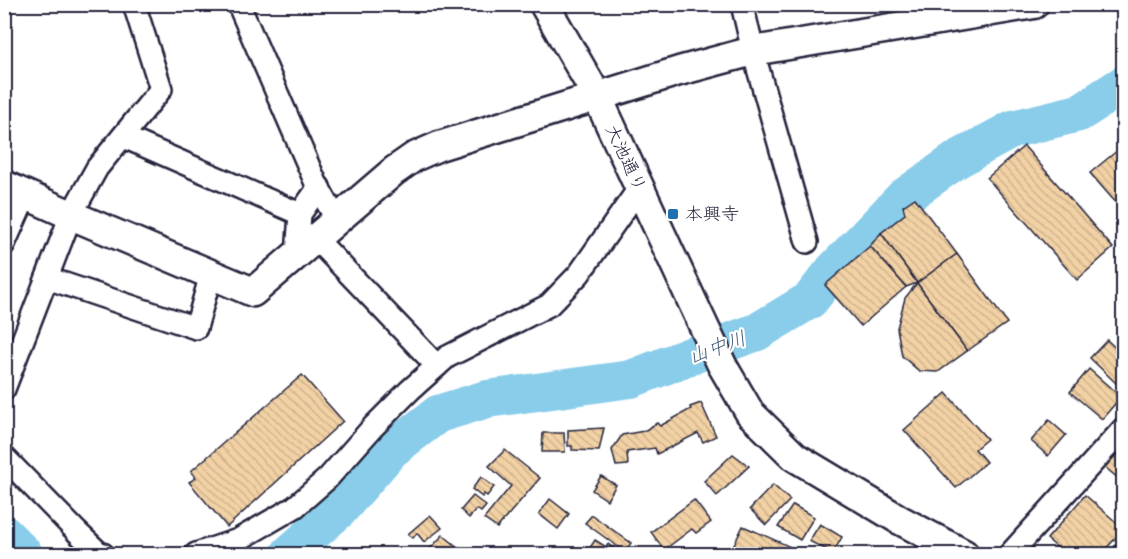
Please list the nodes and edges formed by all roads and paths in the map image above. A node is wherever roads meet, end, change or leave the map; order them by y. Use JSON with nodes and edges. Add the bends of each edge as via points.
{"nodes":[{"id":1,"x":134,"y":4,"type":"edge"},
{"id":2,"x":242,"y":4,"type":"edge"},
{"id":3,"x":544,"y":4,"type":"edge"},
{"id":4,"x":742,"y":4,"type":"edge"},
{"id":5,"x":1034,"y":4,"type":"edge"},
{"id":6,"x":753,"y":51,"type":"junction"},
{"id":7,"x":597,"y":96,"type":"junction"},
{"id":8,"x":123,"y":137,"type":"junction"},
{"id":9,"x":319,"y":187,"type":"junction"},
{"id":10,"x":640,"y":187,"type":"junction"},
{"id":11,"x":15,"y":190,"type":"edge"},
{"id":12,"x":300,"y":214,"type":"junction"},
{"id":13,"x":71,"y":215,"type":"junction"},
{"id":14,"x":336,"y":219,"type":"junction"},
{"id":15,"x":807,"y":242,"type":"dead end"},
{"id":16,"x":4,"y":244,"type":"edge"},
{"id":17,"x":306,"y":247,"type":"junction"},
{"id":18,"x":211,"y":274,"type":"junction"},
{"id":19,"x":47,"y":278,"type":"junction"},
{"id":20,"x":437,"y":366,"type":"junction"},
{"id":21,"x":4,"y":388,"type":"edge"},
{"id":22,"x":1124,"y":428,"type":"edge"},
{"id":23,"x":4,"y":457,"type":"edge"},
{"id":24,"x":103,"y":555,"type":"edge"},
{"id":25,"x":196,"y":555,"type":"edge"},
{"id":26,"x":964,"y":555,"type":"edge"},
{"id":27,"x":1010,"y":555,"type":"edge"}],
"edges":[{"from":1,"to":8,"type":"street","via":[[161,89]]},
{"from":2,"to":9,"type":"street"},
{"from":3,"to":7,"type":"street","name":"大池通り"},
{"from":4,"to":6,"type":"street"},
{"from":5,"to":6,"type":"street"},
{"from":6,"to":7,"type":"street"},
{"from":6,"to":15,"type":"street"},
{"from":7,"to":10,"type":"street","name":"大池通り"},
{"from":7,"to":14,"type":"street","via":[[414,157]]},
{"from":8,"to":12,"type":"street"},
{"from":8,"to":13,"type":"street","via":[[97,168]]},
{"from":9,"to":12,"type":"street"},
{"from":9,"to":14,"type":"street"},
{"from":10,"to":20,"type":"street","via":[[579,274],[549,305],[447,357]]},
{"from":10,"to":26,"type":"street","name":"大池通り","via":[[722,365],[750,413],[795,457]]},
{"from":11,"to":13,"type":"street"},
{"from":11,"to":16,"type":"street"},
{"from":12,"to":17,"type":"street"},
{"from":13,"to":18,"type":"street"},
{"from":13,"to":19,"type":"street"},
{"from":14,"to":17,"type":"street"},
{"from":17,"to":18,"type":"street","via":[[253,292]]},
{"from":17,"to":20,"type":"street"},
{"from":18,"to":19,"type":"street","via":[[196,328]]},
{"from":19,"to":21,"type":"street"},
{"from":20,"to":25,"type":"street","via":[[295,507],[238,540]]},
{"from":22,"to":27,"type":"street"},
{"from":23,"to":24,"type":"street"}]}
